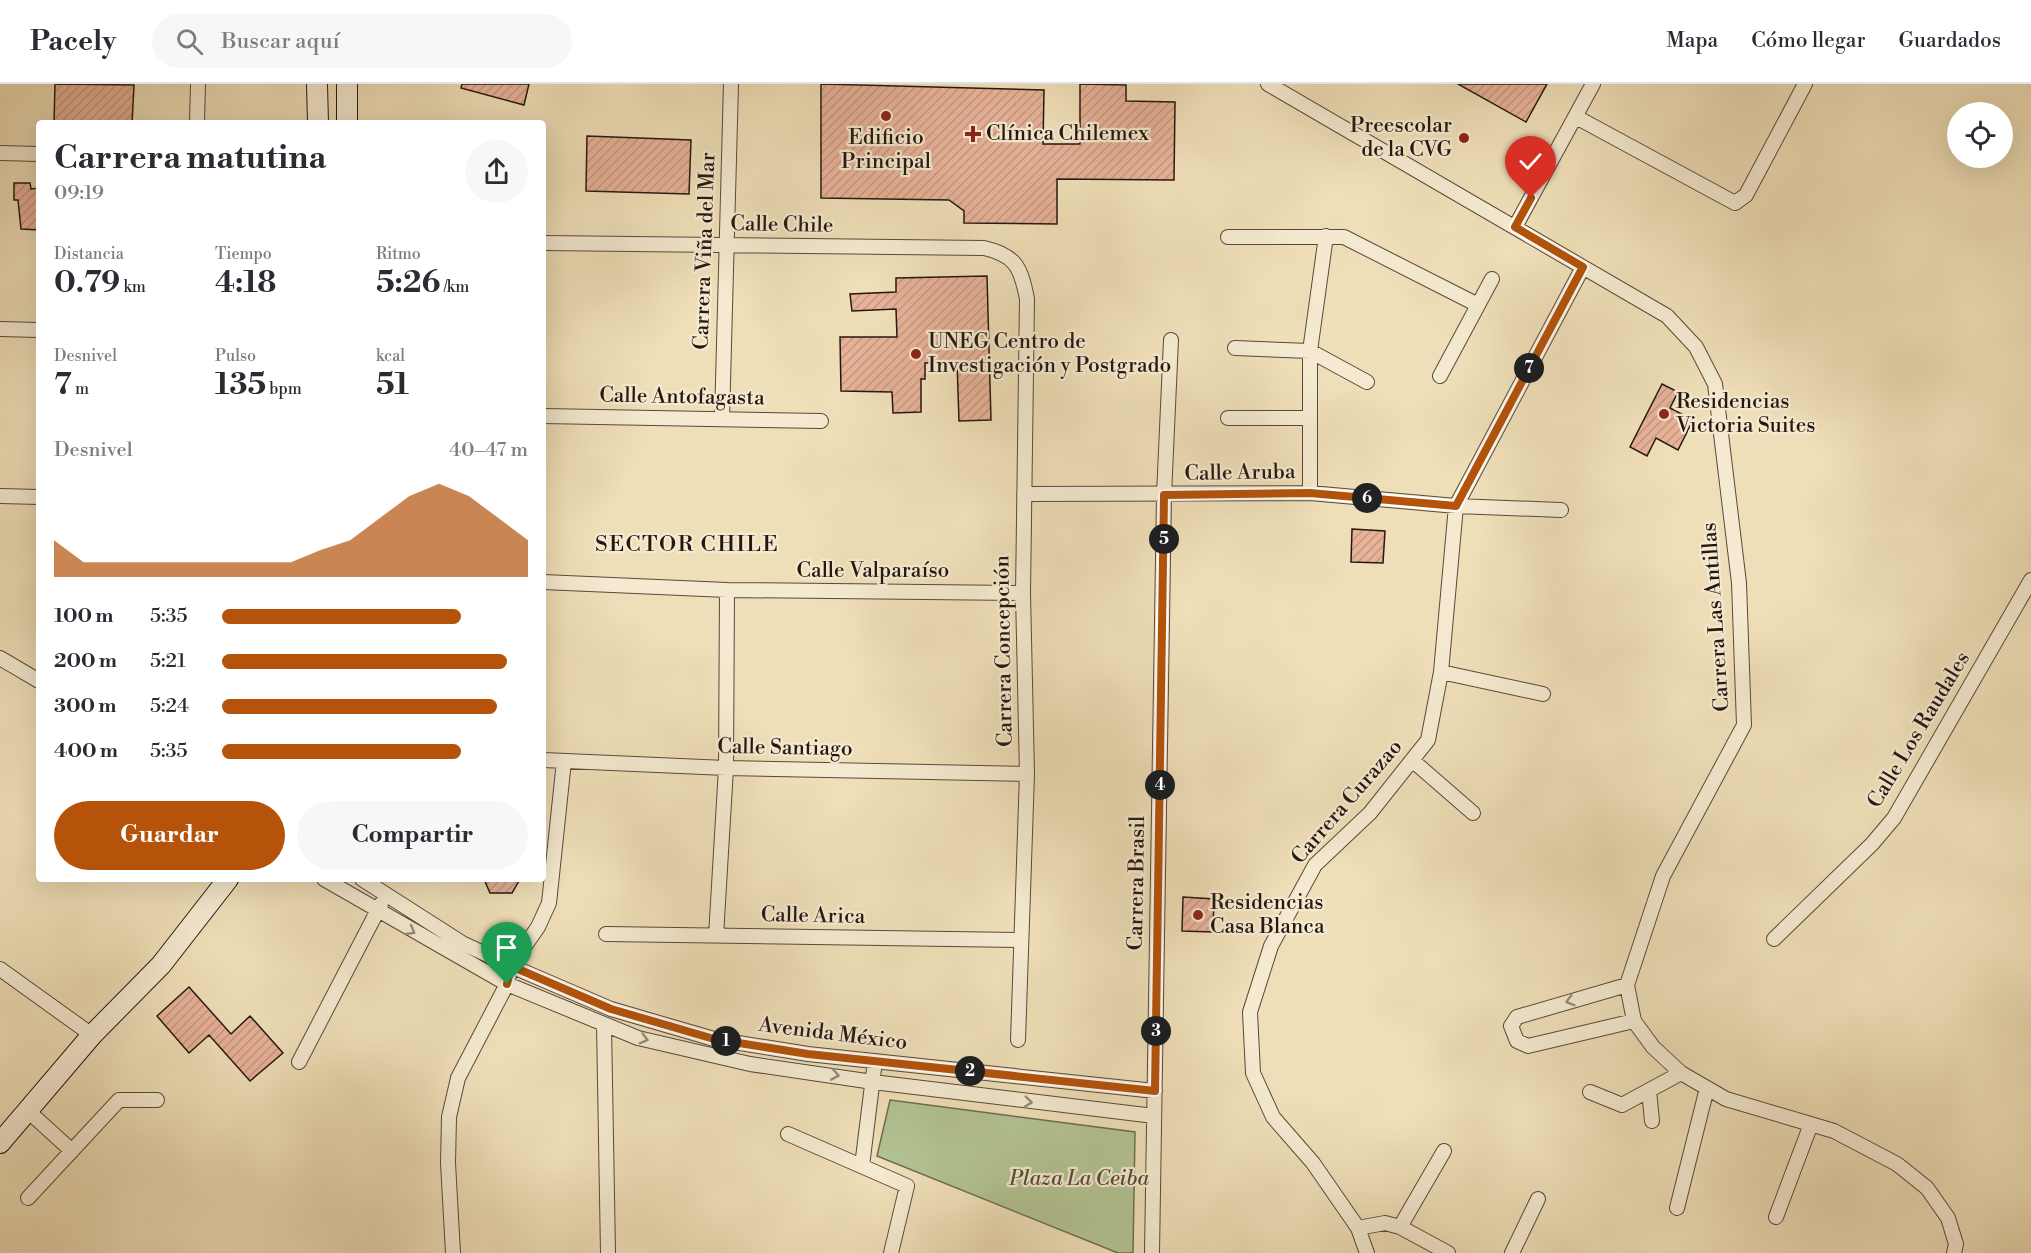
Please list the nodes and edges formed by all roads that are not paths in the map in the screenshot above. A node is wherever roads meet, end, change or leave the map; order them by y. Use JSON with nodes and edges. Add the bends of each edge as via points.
{"nodes":[{"id":1,"x":198,"y":84,"type":"edge"},
{"id":2,"x":318,"y":84,"type":"edge"},
{"id":3,"x":347,"y":84,"type":"edge"},
{"id":4,"x":730,"y":84,"type":"edge"},
{"id":5,"x":1269,"y":84,"type":"edge"},
{"id":6,"x":1593,"y":84,"type":"edge"},
{"id":7,"x":1805,"y":84,"type":"edge"},
{"id":8,"x":1576,"y":117,"type":"junction"},
{"id":9,"x":197,"y":120,"type":"edge"},
{"id":10,"x":318,"y":120,"type":"edge"},
{"id":11,"x":347,"y":120,"type":"edge"},
{"id":12,"x":0,"y":153,"type":"edge"},
{"id":13,"x":36,"y":154,"type":"edge"},
{"id":14,"x":1515,"y":227,"type":"junction"},
{"id":15,"x":1228,"y":237,"type":"dead end"},
{"id":16,"x":1326,"y":237,"type":"junction"},
{"id":17,"x":546,"y":243,"type":"edge"},
{"id":18,"x":725,"y":245,"type":"junction"},
{"id":19,"x":1016,"y":264,"type":"joint"},
{"id":20,"x":1583,"y":267,"type":"junction"},
{"id":21,"x":1492,"y":279,"type":"dead end"},
{"id":22,"x":1478,"y":305,"type":"junction"},
{"id":23,"x":0,"y":329,"type":"edge"},
{"id":24,"x":36,"y":330,"type":"edge"},
{"id":25,"x":1170,"y":340,"type":"dead end"},
{"id":26,"x":1235,"y":348,"type":"dead end"},
{"id":27,"x":1310,"y":351,"type":"junction"},
{"id":28,"x":1440,"y":376,"type":"dead end"},
{"id":29,"x":1367,"y":382,"type":"dead end"},
{"id":30,"x":546,"y":416,"type":"edge"},
{"id":31,"x":1228,"y":418,"type":"dead end"},
{"id":32,"x":1310,"y":418,"type":"junction"},
{"id":33,"x":722,"y":419,"type":"junction"},
{"id":34,"x":821,"y":421,"type":"dead end"},
{"id":35,"x":1310,"y":493,"type":"junction"},
{"id":36,"x":1024,"y":494,"type":"junction"},
{"id":37,"x":1164,"y":495,"type":"junction"},
{"id":38,"x":0,"y":496,"type":"edge"},
{"id":39,"x":36,"y":497,"type":"edge"},
{"id":40,"x":1456,"y":506,"type":"junction"},
{"id":41,"x":1561,"y":510,"type":"dead end"},
{"id":42,"x":2031,"y":580,"type":"edge"},
{"id":43,"x":546,"y":582,"type":"edge"},
{"id":44,"x":727,"y":590,"type":"junction"},
{"id":45,"x":1023,"y":593,"type":"junction"},
{"id":46,"x":0,"y":658,"type":"edge"},
{"id":47,"x":1441,"y":672,"type":"junction"},
{"id":48,"x":36,"y":679,"type":"edge"},
{"id":49,"x":1543,"y":694,"type":"dead end"},
{"id":50,"x":546,"y":760,"type":"edge"},
{"id":51,"x":1412,"y":760,"type":"junction"},
{"id":52,"x":564,"y":761,"type":"junction"},
{"id":53,"x":726,"y":768,"type":"junction"},
{"id":54,"x":1027,"y":774,"type":"junction"},
{"id":55,"x":1473,"y":813,"type":"dead end"},
{"id":56,"x":225,"y":882,"type":"edge"},
{"id":57,"x":329,"y":882,"type":"edge"},
{"id":58,"x":367,"y":882,"type":"edge"},
{"id":59,"x":386,"y":894,"type":"junction"},
{"id":60,"x":378,"y":912,"type":"junction"},
{"id":61,"x":606,"y":934,"type":"dead end"},
{"id":62,"x":716,"y":936,"type":"junction"},
{"id":63,"x":1774,"y":939,"type":"dead end"},
{"id":64,"x":1020,"y":940,"type":"junction"},
{"id":65,"x":511,"y":966,"type":"junction"},
{"id":66,"x":0,"y":969,"type":"edge"},
{"id":67,"x":507,"y":984,"type":"junction"},
{"id":68,"x":1627,"y":986,"type":"junction"},
{"id":69,"x":1634,"y":1021,"type":"junction"},
{"id":70,"x":604,"y":1024,"type":"junction"},
{"id":71,"x":92,"y":1035,"type":"junction"},
{"id":72,"x":1018,"y":1040,"type":"dead end"},
{"id":73,"x":875,"y":1061,"type":"junction"},
{"id":74,"x":299,"y":1062,"type":"dead end"},
{"id":75,"x":1681,"y":1073,"type":"junction"},
{"id":76,"x":873,"y":1082,"type":"junction"},
{"id":77,"x":1707,"y":1088,"type":"junction"},
{"id":78,"x":1649,"y":1090,"type":"junction"},
{"id":79,"x":1155,"y":1091,"type":"junction"},
{"id":80,"x":1590,"y":1092,"type":"dead end"},
{"id":81,"x":157,"y":1100,"type":"dead end"},
{"id":82,"x":28,"y":1111,"type":"junction"},
{"id":83,"x":1154,"y":1116,"type":"junction"},
{"id":84,"x":1652,"y":1120,"type":"dead end"},
{"id":85,"x":1811,"y":1124,"type":"junction"},
{"id":86,"x":788,"y":1134,"type":"dead end"},
{"id":87,"x":0,"y":1143,"type":"edge"},
{"id":88,"x":72,"y":1151,"type":"junction"},
{"id":89,"x":1444,"y":1151,"type":"dead end"},
{"id":90,"x":862,"y":1166,"type":"junction"},
{"id":91,"x":28,"y":1198,"type":"dead end"},
{"id":92,"x":1538,"y":1199,"type":"dead end"},
{"id":93,"x":1677,"y":1208,"type":"dead end"},
{"id":94,"x":1776,"y":1217,"type":"dead end"},
{"id":95,"x":1400,"y":1227,"type":"junction"},
{"id":96,"x":1358,"y":1228,"type":"junction"},
{"id":97,"x":453,"y":1253,"type":"edge"},
{"id":98,"x":608,"y":1253,"type":"edge"},
{"id":99,"x":891,"y":1253,"type":"edge"},
{"id":100,"x":1152,"y":1253,"type":"edge"},
{"id":101,"x":1366,"y":1253,"type":"edge"},
{"id":102,"x":1448,"y":1253,"type":"edge"},
{"id":103,"x":1512,"y":1253,"type":"edge"},
{"id":104,"x":1954,"y":1253,"type":"edge"}],
"edges":[{"from":1,"to":9,"type":"street"},
{"from":2,"to":10,"type":"street"},
{"from":3,"to":11,"type":"street"},
{"from":4,"to":18,"type":"street","name":"Carrera Viña del Mar"},
{"from":5,"to":14,"type":"street","name":"Carrera Las Antillas"},
{"from":6,"to":8,"type":"street"},
{"from":7,"to":8,"type":"street","via":[[1746,195],[1735,203]]},
{"from":8,"to":14,"type":"street"},
{"from":12,"to":13,"type":"street"},
{"from":14,"to":20,"type":"street","name":"Carrera Las Antillas"},
{"from":15,"to":16,"type":"street"},
{"from":16,"to":22,"type":"street","via":[[1344,237]]},
{"from":16,"to":27,"type":"street"},
{"from":17,"to":18,"type":"street","name":"Calle Chile"},
{"from":18,"to":19,"type":"street","name":"Calle Chile","via":[[984,248],[1002,252]]},
{"from":18,"to":33,"type":"street","name":"Carrera Viña del Mar"},
{"from":19,"to":36,"type":"street","name":"Carrera Concepción","via":[[1023,276],[1027,299]]},
{"from":20,"to":40,"type":"street"},
{"from":20,"to":68,"type":"street","name":"Carrera Las Antillas","via":[[1667,316],[1696,347],[1715,384],[1739,583],[1744,725],[1663,876]]},
{"from":21,"to":22,"type":"street"},
{"from":22,"to":28,"type":"street"},
{"from":23,"to":24,"type":"street"},
{"from":25,"to":37,"type":"street","name":"Carrera Brasil"},
{"from":26,"to":27,"type":"street"},
{"from":27,"to":29,"type":"street"},
{"from":27,"to":32,"type":"street"},
{"from":30,"to":33,"type":"street","name":"Calle Antofagasta"},
{"from":31,"to":32,"type":"street"},
{"from":32,"to":35,"type":"street"},
{"from":33,"to":34,"type":"street","name":"Calle Antofagasta"},
{"from":35,"to":37,"type":"street","name":"Calle Aruba"},
{"from":35,"to":40,"type":"street","name":"Calle Aruba"},
{"from":36,"to":37,"type":"street","name":"Calle Aruba"},
{"from":36,"to":45,"type":"street","name":"Carrera Concepción"},
{"from":37,"to":79,"type":"street","name":"Carrera Brasil"},
{"from":38,"to":39,"type":"street"},
{"from":40,"to":41,"type":"street","name":"Calle Aruba"},
{"from":40,"to":47,"type":"street","name":"Carrera Curazao"},
{"from":42,"to":63,"type":"street","name":"Calle Los Raudales","via":[[1894,818]]},
{"from":43,"to":44,"type":"street","name":"Calle Valparaíso"},
{"from":44,"to":45,"type":"street","name":"Calle Valparaíso"},
{"from":44,"to":53,"type":"street"},
{"from":45,"to":54,"type":"street","name":"Carrera Concepción"},
{"from":46,"to":48,"type":"street"},
{"from":47,"to":49,"type":"street"},
{"from":47,"to":51,"type":"street","name":"Carrera Curazao","via":[[1428,740]]},
{"from":50,"to":52,"type":"street","name":"Calle Santiago"},
{"from":51,"to":55,"type":"street"},
{"from":51,"to":96,"type":"street","name":"Carrera Curazao","via":[[1370,813],[1316,865],[1271,945],[1250,1012],[1253,1073],[1273,1117],[1313,1163]]},
{"from":52,"to":53,"type":"street","name":"Calle Santiago"},
{"from":52,"to":65,"type":"street","via":[[549,903]]},
{"from":53,"to":54,"type":"street","name":"Calle Santiago"},
{"from":53,"to":62,"type":"street"},
{"from":54,"to":64,"type":"street","name":"Carrera Concepción"},
{"from":56,"to":71,"type":"street","via":[[161,965]]},
{"from":57,"to":60,"type":"street","name":"Avenida México"},
{"from":58,"to":59,"type":"street","name":"Avenida México"},
{"from":59,"to":60,"type":"street"},
{"from":59,"to":65,"type":"street","name":"Avenida México","via":[[462,943]]},
{"from":60,"to":67,"type":"street","name":"Avenida México","one_way":true},
{"from":60,"to":74,"type":"street"},
{"from":61,"to":62,"type":"street","name":"Calle Arica"},
{"from":62,"to":64,"type":"street","name":"Calle Arica"},
{"from":64,"to":72,"type":"street","name":"Carrera Concepción"},
{"from":65,"to":67,"type":"street"},
{"from":65,"to":73,"type":"street","name":"Avenida México","via":[[611,1009],[714,1039]]},
{"from":66,"to":71,"type":"street"},
{"from":67,"to":70,"type":"street","name":"Avenida México"},
{"from":67,"to":97,"type":"street","via":[[458,1078],[449,1117]]},
{"from":68,"to":69,"type":"street","name":"Carrera Las Antillas"},
{"from":68,"to":69,"type":"street","one_way":true,"via":[[1517,1017],[1511,1026],[1517,1041],[1528,1046]]},
{"from":69,"to":75,"type":"street","name":"Carrera Las Antillas","via":[[1653,1047]]},
{"from":70,"to":76,"type":"street","name":"Avenida México","one_way":true,"via":[[638,1038],[750,1064]]},
{"from":70,"to":98,"type":"street"},
{"from":71,"to":82,"type":"street"},
{"from":73,"to":76,"type":"street"},
{"from":73,"to":79,"type":"street","name":"Avenida México"},
{"from":75,"to":77,"type":"street","name":"Carrera Las Antillas"},
{"from":75,"to":78,"type":"street"},
{"from":76,"to":83,"type":"street","name":"Avenida México","one_way":true},
{"from":76,"to":90,"type":"street"},
{"from":77,"to":85,"type":"street","name":"Carrera Las Antillas","via":[[1726,1099]]},
{"from":77,"to":93,"type":"street"},
{"from":78,"to":80,"type":"street","via":[[1622,1105]]},
{"from":78,"to":84,"type":"street"},
{"from":79,"to":83,"type":"street","name":"Carrera Brasil"},
{"from":81,"to":88,"type":"street","via":[[119,1100]]},
{"from":82,"to":87,"type":"street"},
{"from":82,"to":88,"type":"street"},
{"from":83,"to":100,"type":"street","name":"Carrera Brasil"},
{"from":85,"to":94,"type":"street"},
{"from":85,"to":104,"type":"street","name":"Carrera Las Antillas","via":[[1834,1131],[1897,1164],[1927,1188],[1948,1218],[1956,1244]]},
{"from":86,"to":90,"type":"street"},
{"from":88,"to":91,"type":"street"},
{"from":89,"to":95,"type":"street"},
{"from":90,"to":99,"type":"street","via":[[907,1186]]},
{"from":92,"to":103,"type":"street"},
{"from":95,"to":96,"type":"street","via":[[1385,1223]]},
{"from":95,"to":102,"type":"street"},
{"from":96,"to":101,"type":"street","name":"Carrera Curazao"}]}
